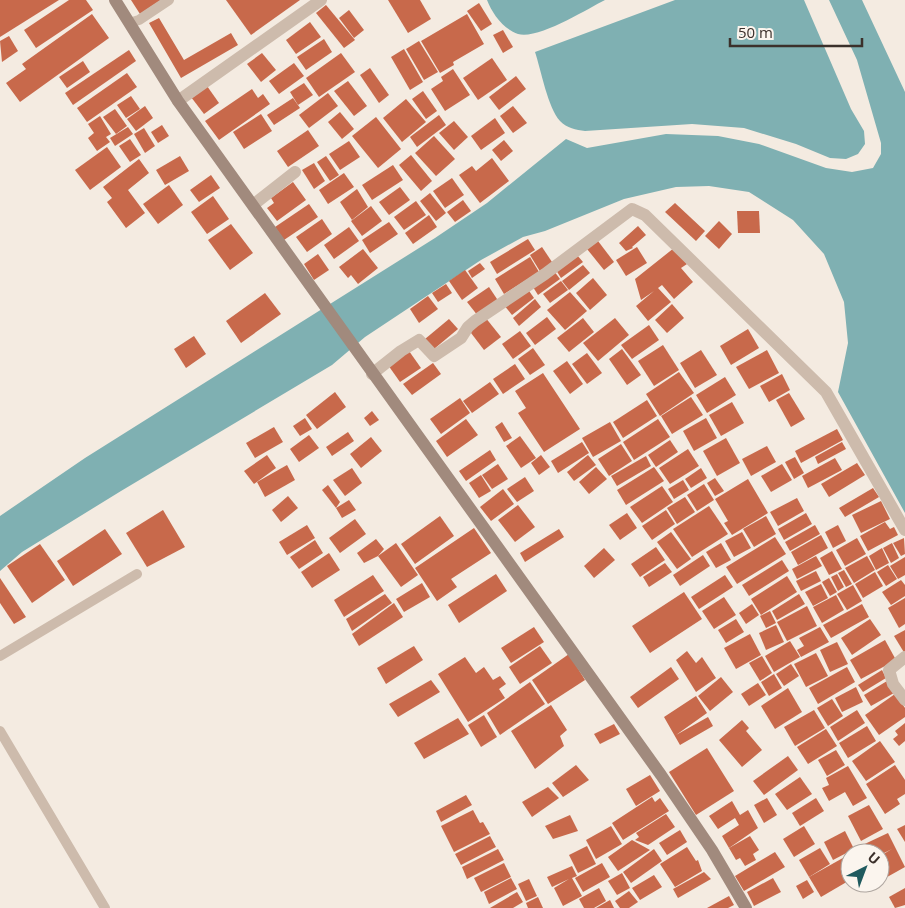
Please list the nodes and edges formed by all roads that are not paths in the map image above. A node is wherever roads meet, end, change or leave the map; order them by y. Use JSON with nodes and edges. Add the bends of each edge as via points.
{"nodes":[{"id":1,"x":114,"y":0,"type":"edge"},
{"id":2,"x":169,"y":0,"type":"edge"},
{"id":3,"x":321,"y":0,"type":"edge"},
{"id":4,"x":130,"y":23,"type":"junction"},
{"id":5,"x":178,"y":101,"type":"junction"},
{"id":6,"x":295,"y":172,"type":"dead end"},
{"id":7,"x":253,"y":205,"type":"junction"},
{"id":8,"x":372,"y":374,"type":"junction"},
{"id":9,"x":905,"y":530,"type":"edge"},
{"id":10,"x":137,"y":574,"type":"dead end"},
{"id":11,"x":0,"y":656,"type":"edge"},
{"id":12,"x":905,"y":657,"type":"edge"},
{"id":13,"x":905,"y":700,"type":"edge"},
{"id":14,"x":0,"y":731,"type":"edge"},
{"id":15,"x":105,"y":908,"type":"edge"},
{"id":16,"x":746,"y":908,"type":"edge"}],
"edges":[{"from":1,"to":4,"type":"street"},
{"from":2,"to":4,"type":"lane"},
{"from":3,"to":5,"type":"street"},
{"from":4,"to":5,"type":"street"},
{"from":5,"to":7,"type":"street"},
{"from":6,"to":7,"type":"street"},
{"from":7,"to":8,"type":"street"},
{"from":8,"to":9,"type":"street","via":[[420,340],[434,356],[461,338],[475,321],[636,209],[645,214],[826,392]]},
{"from":8,"to":16,"type":"street","via":[[661,775],[712,850]]},
{"from":10,"to":11,"type":"lane"},
{"from":12,"to":13,"type":"street","via":[[889,670],[893,684]]},
{"from":14,"to":15,"type":"lane"}]}
